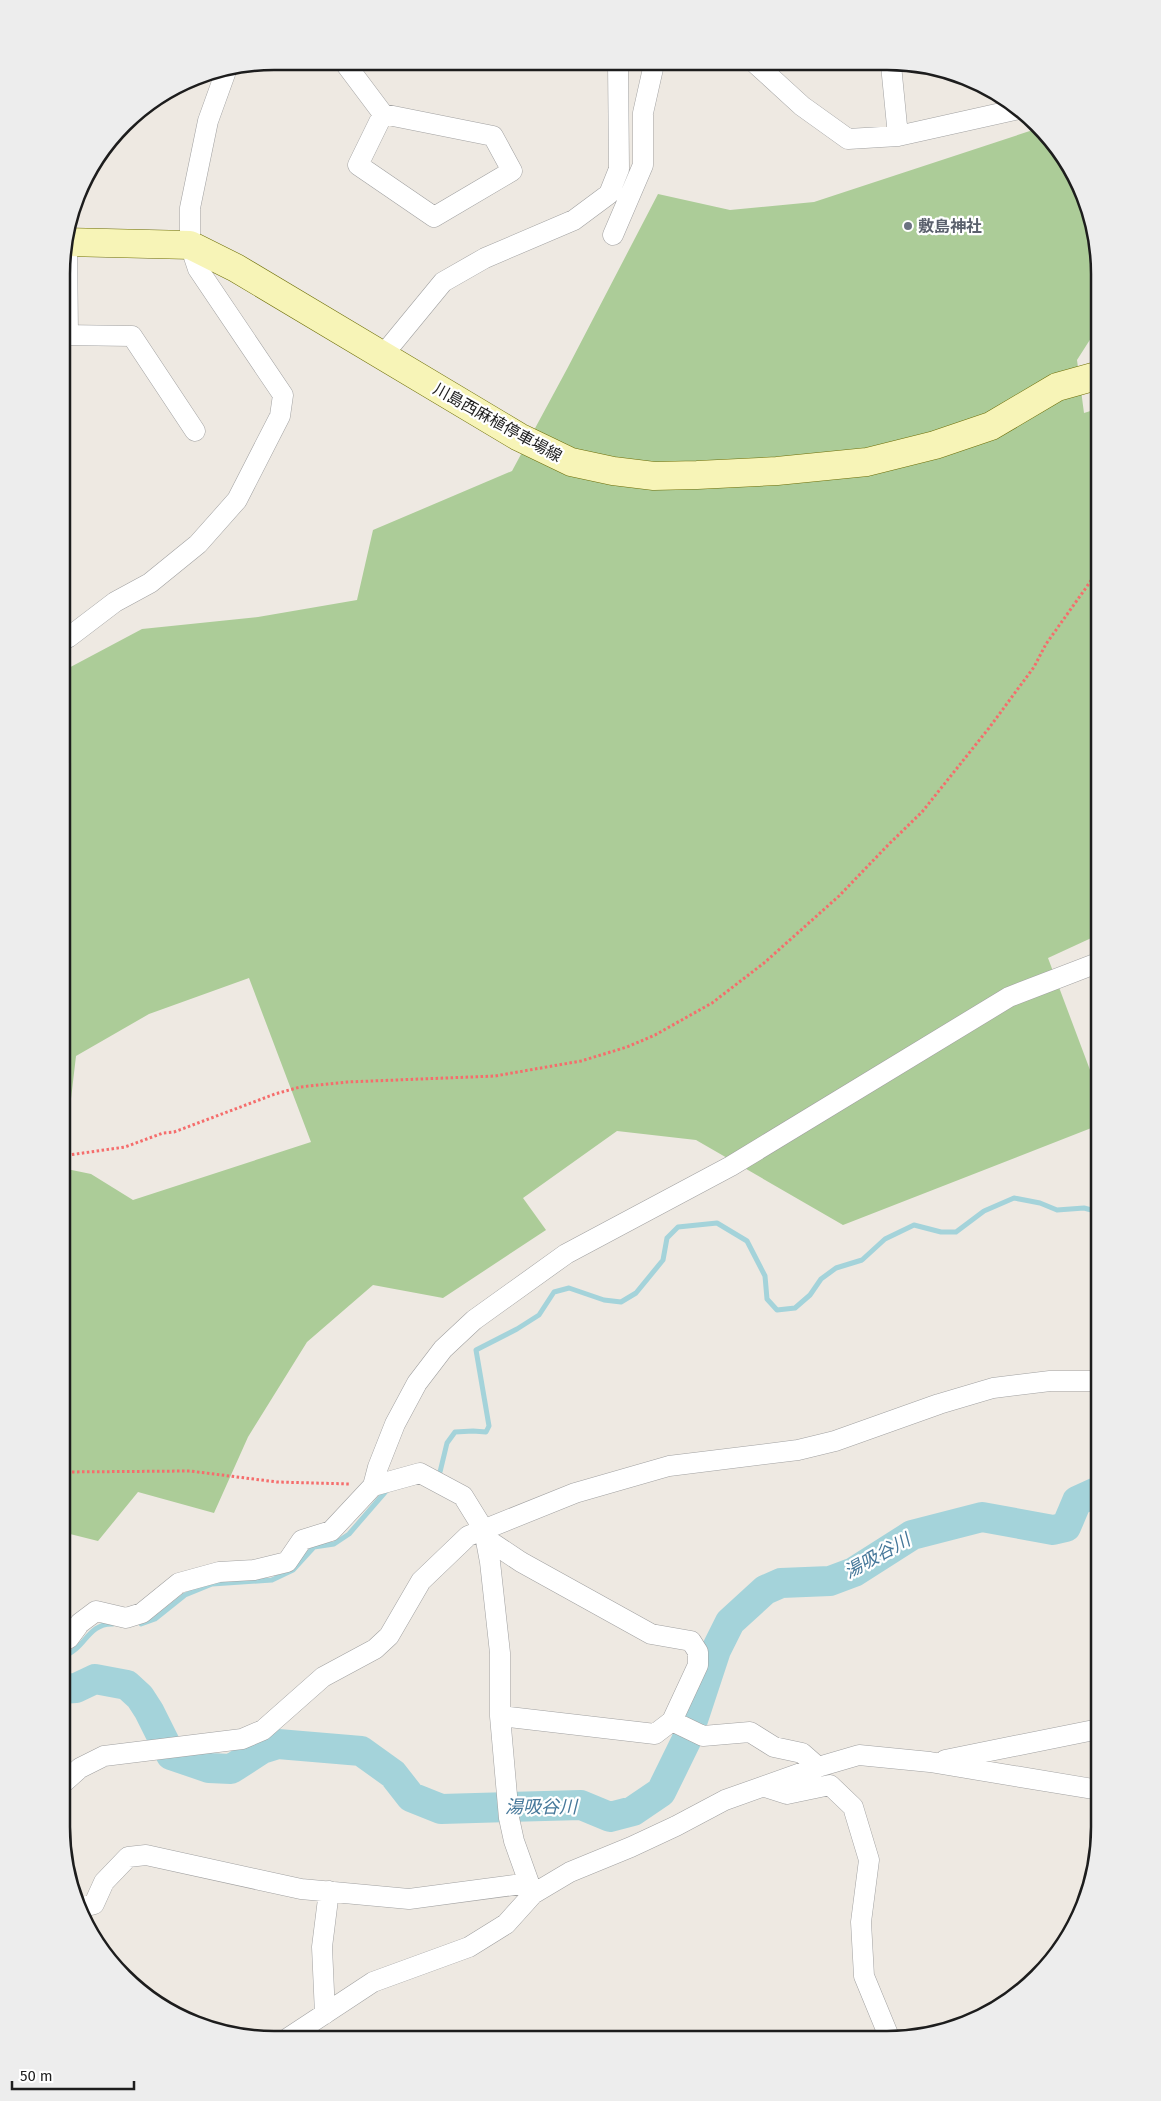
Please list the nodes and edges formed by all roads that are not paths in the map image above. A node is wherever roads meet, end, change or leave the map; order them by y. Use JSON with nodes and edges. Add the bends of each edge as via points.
{"nodes":[{"id":1,"x":350,"y":70,"type":"edge"},
{"id":2,"x":618,"y":70,"type":"edge"},
{"id":3,"x":653,"y":70,"type":"edge"},
{"id":4,"x":763,"y":70,"type":"edge"},
{"id":5,"x":891,"y":70,"type":"edge"},
{"id":6,"x":224,"y":76,"type":"edge"},
{"id":7,"x":1010,"y":111,"type":"edge"},
{"id":8,"x":383,"y":114,"type":"junction"},
{"id":9,"x":898,"y":136,"type":"junction"},
{"id":10,"x":643,"y":165,"type":"junction"},
{"id":11,"x":619,"y":169,"type":"junction"},
{"id":12,"x":614,"y":235,"type":"dead end"},
{"id":13,"x":73,"y":242,"type":"edge"},
{"id":14,"x":190,"y":245,"type":"junction"},
{"id":15,"x":70,"y":335,"type":"edge"},
{"id":16,"x":383,"y":355,"type":"junction"},
{"id":17,"x":1091,"y":378,"type":"edge"},
{"id":18,"x":195,"y":431,"type":"dead end"},
{"id":19,"x":70,"y":636,"type":"edge"},
{"id":20,"x":1091,"y":965,"type":"edge"},
{"id":21,"x":1091,"y":1381,"type":"edge"},
{"id":22,"x":373,"y":1486,"type":"junction"},
{"id":23,"x":485,"y":1534,"type":"junction"},
{"id":24,"x":70,"y":1636,"type":"edge"},
{"id":25,"x":500,"y":1716,"type":"junction"},
{"id":26,"x":677,"y":1723,"type":"junction"},
{"id":27,"x":1091,"y":1731,"type":"edge"},
{"id":28,"x":930,"y":1762,"type":"junction"},
{"id":29,"x":818,"y":1767,"type":"junction"},
{"id":30,"x":70,"y":1777,"type":"edge"},
{"id":31,"x":765,"y":1787,"type":"junction"},
{"id":32,"x":1091,"y":1789,"type":"edge"},
{"id":33,"x":531,"y":1888,"type":"junction"},
{"id":34,"x":330,"y":1891,"type":"junction"},
{"id":35,"x":86,"y":1906,"type":"edge"},
{"id":36,"x":325,"y":2014,"type":"junction"},
{"id":37,"x":299,"y":2031,"type":"edge"},
{"id":38,"x":887,"y":2031,"type":"edge"}],
"edges":[{"from":1,"to":8,"type":"street"},
{"from":2,"to":11,"type":"street"},
{"from":3,"to":10,"type":"street","via":[[643,113]]},
{"from":4,"to":9,"type":"street","via":[[802,106],[848,139]]},
{"from":5,"to":9,"type":"street"},
{"from":6,"to":14,"type":"street","via":[[208,121],[190,208]]},
{"from":7,"to":9,"type":"street"},
{"from":8,"to":8,"type":"street","via":[[358,165],[434,217],[512,171],[494,136]]},
{"from":10,"to":11,"type":"street"},
{"from":10,"to":12,"type":"street"},
{"from":11,"to":16,"type":"street","via":[[609,194],[574,220],[485,258],[444,282]]},
{"from":13,"to":14,"type":"main road","name":"川島西麻植停車場線"},
{"from":14,"to":16,"type":"main road","name":"川島西麻植停車場線","via":[[236,268]]},
{"from":14,"to":19,"type":"street","via":[[198,269],[283,395],[280,416],[236,500],[198,544],[150,583],[115,602]]},
{"from":15,"to":18,"type":"street","via":[[132,336]]},
{"from":16,"to":17,"type":"main road","name":"川島西麻植停車場線","via":[[553,454],[579,464],[654,476],[777,471],[867,462],[935,445],[991,426],[1057,387]]},
{"from":20,"to":22,"type":"street","via":[[1009,997],[731,1166],[558,1259],[474,1320],[443,1349],[417,1383],[395,1424]]},
{"from":21,"to":23,"type":"street","via":[[1050,1381],[993,1388],[807,1448],[669,1466],[575,1493]]},
{"from":22,"to":23,"type":"street","via":[[420,1473],[462,1496]]},
{"from":22,"to":24,"type":"street","via":[[331,1531],[302,1540],[287,1562],[254,1570],[219,1572],[179,1583],[142,1613],[126,1618],[96,1611]]},
{"from":23,"to":25,"type":"street","via":[[500,1653]]},
{"from":23,"to":26,"type":"street","via":[[521,1562],[651,1634],[691,1641],[698,1652],[698,1664]]},
{"from":23,"to":30,"type":"street","via":[[468,1536],[421,1581],[389,1636],[375,1649],[323,1677],[263,1730],[242,1739],[104,1756]]},
{"from":25,"to":26,"type":"street","via":[[655,1734]]},
{"from":25,"to":33,"type":"street","via":[[508,1809],[514,1841]]},
{"from":26,"to":29,"type":"street","via":[[703,1736],[750,1732],[774,1747],[802,1753]]},
{"from":27,"to":28,"type":"street"},
{"from":28,"to":29,"type":"street","via":[[859,1755]]},
{"from":28,"to":32,"type":"street"},
{"from":29,"to":31,"type":"street"},
{"from":31,"to":33,"type":"street","via":[[724,1800],[631,1848]]},
{"from":31,"to":38,"type":"street","via":[[787,1794],[830,1785],[853,1807],[869,1860],[861,1922],[864,1976]]},
{"from":33,"to":34,"type":"street","via":[[409,1899]]},
{"from":33,"to":36,"type":"street","via":[[506,1924],[469,1947],[373,1982]]},
{"from":34,"to":35,"type":"street","via":[[301,1889],[146,1855],[128,1857],[104,1882],[94,1904]]},
{"from":34,"to":36,"type":"street","via":[[322,1947]]},
{"from":36,"to":37,"type":"street"}]}
